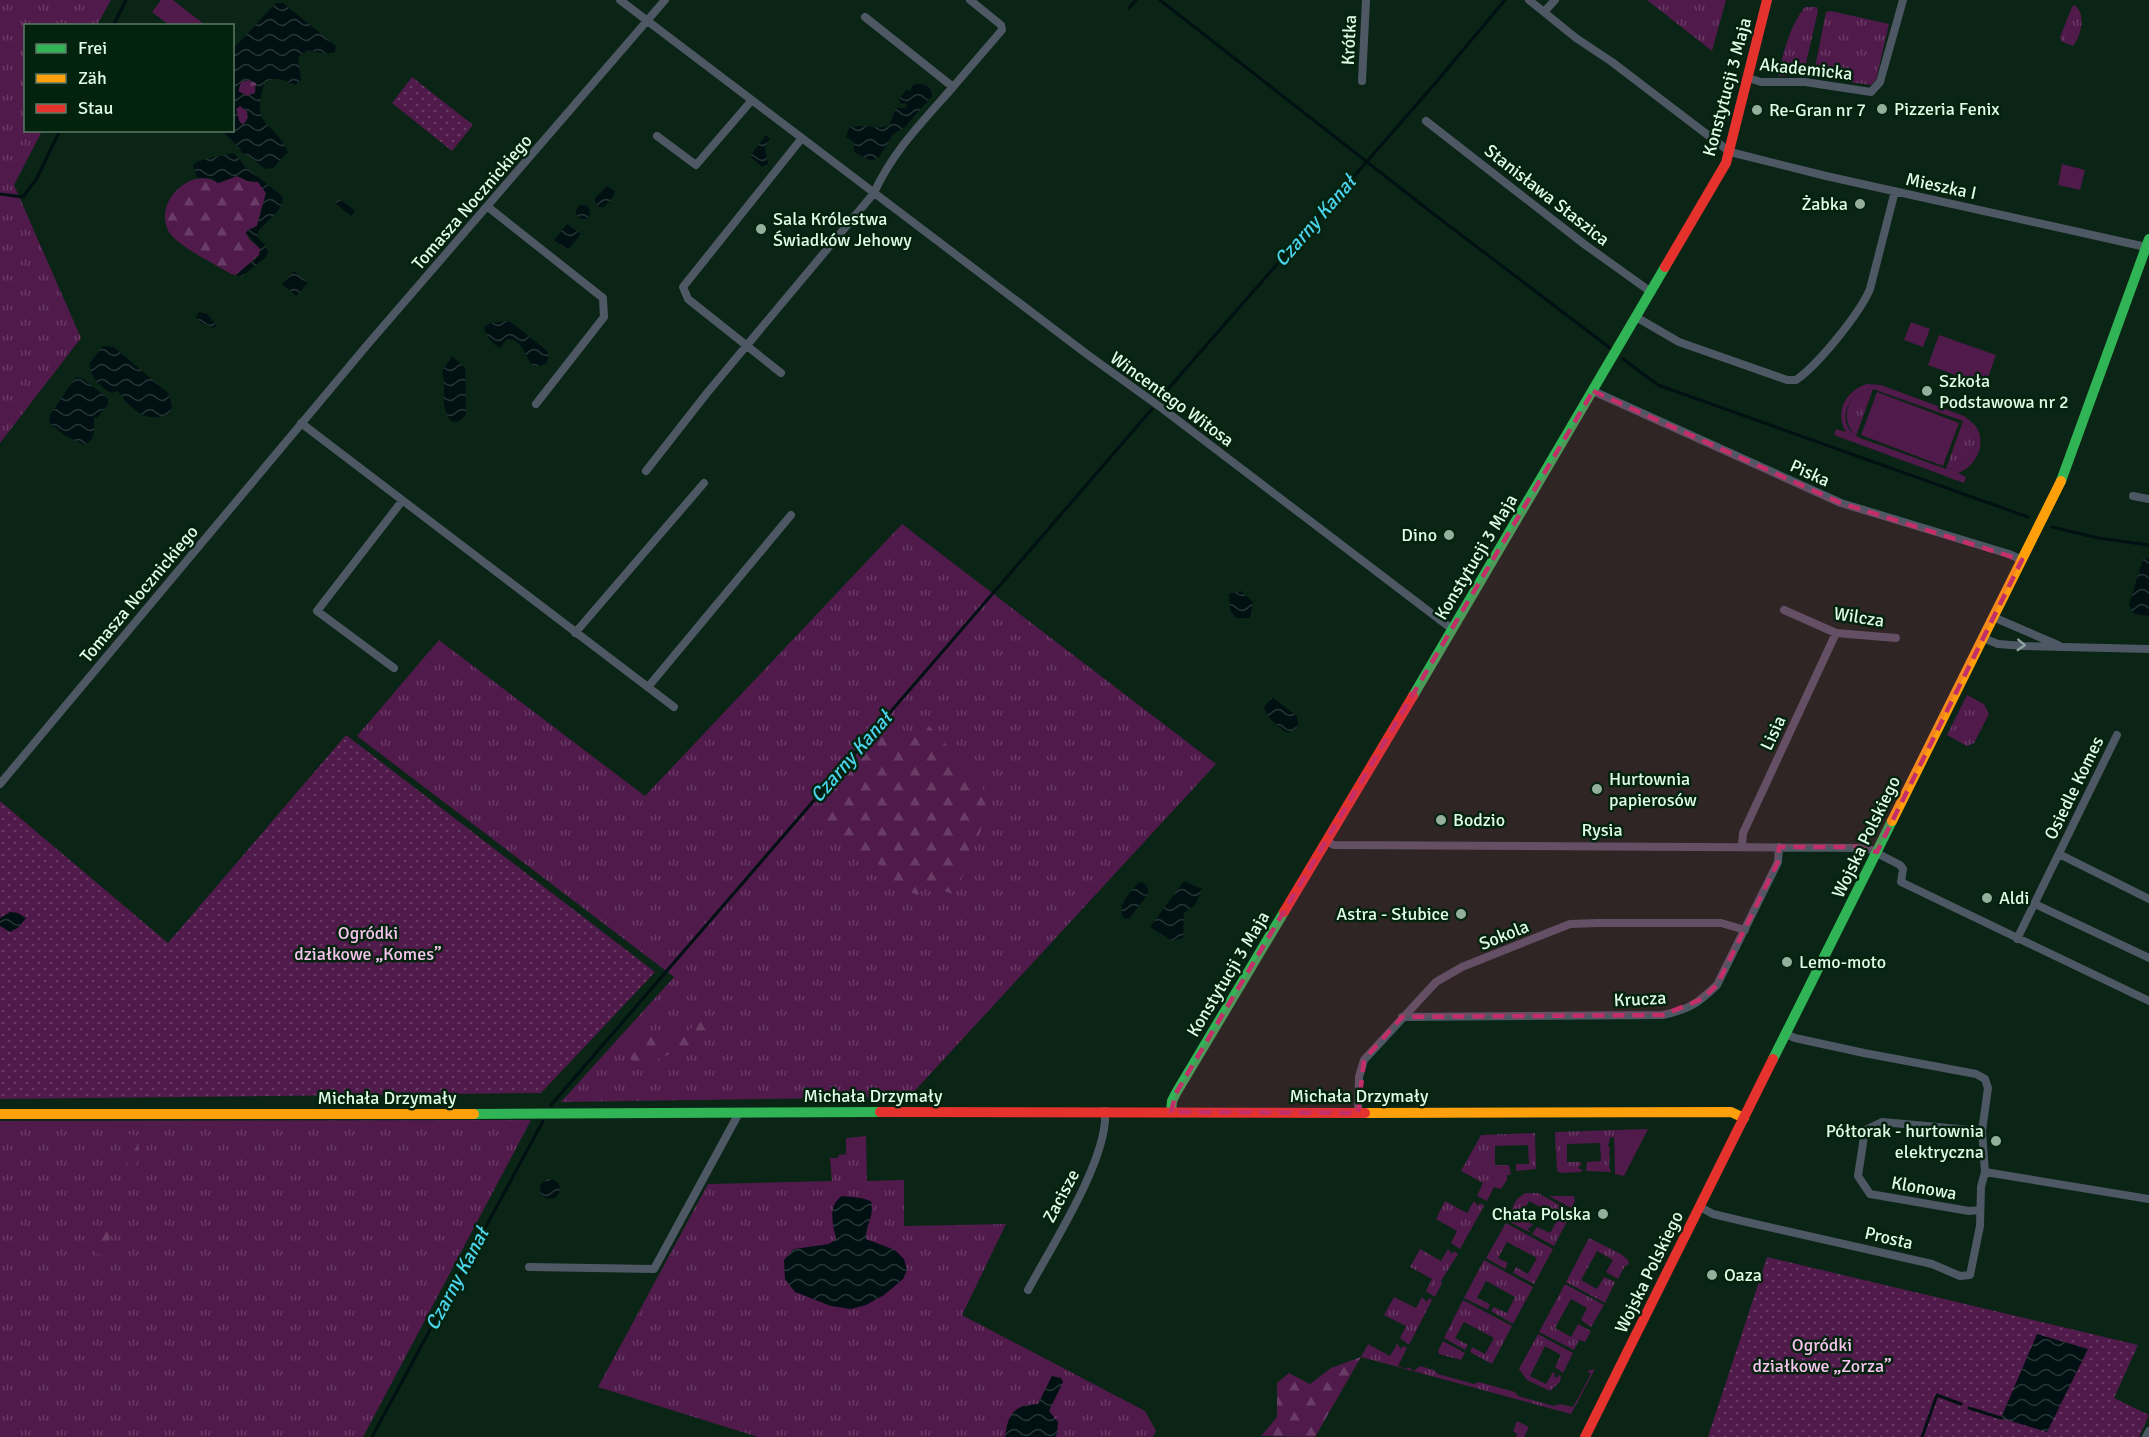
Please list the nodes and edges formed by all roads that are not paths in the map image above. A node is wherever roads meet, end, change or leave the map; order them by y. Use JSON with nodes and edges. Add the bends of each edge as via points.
{"nodes":[{"id":1,"x":620,"y":0,"type":"edge"},
{"id":2,"x":664,"y":0,"type":"edge"},
{"id":3,"x":970,"y":0,"type":"edge"},
{"id":4,"x":1366,"y":0,"type":"edge"},
{"id":5,"x":1529,"y":0,"type":"edge"},
{"id":6,"x":1555,"y":0,"type":"edge"},
{"id":7,"x":1767,"y":0,"type":"edge"},
{"id":8,"x":1903,"y":0,"type":"edge"},
{"id":9,"x":1544,"y":12,"type":"junction"},
{"id":10,"x":865,"y":17,"type":"dead end"},
{"id":11,"x":647,"y":21,"type":"junction"},
{"id":12,"x":1748,"y":78,"type":"junction"},
{"id":13,"x":1362,"y":81,"type":"dead end"},
{"id":14,"x":953,"y":87,"type":"junction"},
{"id":15,"x":752,"y":100,"type":"junction"},
{"id":16,"x":1426,"y":121,"type":"dead end"},
{"id":17,"x":657,"y":136,"type":"dead end"},
{"id":18,"x":802,"y":138,"type":"junction"},
{"id":19,"x":1731,"y":152,"type":"junction"},
{"id":20,"x":1895,"y":191,"type":"junction"},
{"id":21,"x":874,"y":193,"type":"junction"},
{"id":22,"x":488,"y":207,"type":"junction"},
{"id":23,"x":2148,"y":241,"type":"edge"},
{"id":24,"x":1651,"y":292,"type":"junction"},
{"id":25,"x":1636,"y":317,"type":"junction"},
{"id":26,"x":746,"y":346,"type":"junction"},
{"id":27,"x":781,"y":373,"type":"dead end"},
{"id":28,"x":1593,"y":391,"type":"junction"},
{"id":29,"x":536,"y":404,"type":"dead end"},
{"id":30,"x":301,"y":423,"type":"junction"},
{"id":31,"x":646,"y":471,"type":"dead end"},
{"id":32,"x":704,"y":483,"type":"dead end"},
{"id":33,"x":2133,"y":496,"type":"dead end"},
{"id":34,"x":2149,"y":499,"type":"edge"},
{"id":35,"x":402,"y":501,"type":"junction"},
{"id":36,"x":791,"y":516,"type":"dead end"},
{"id":37,"x":2022,"y":560,"type":"junction"},
{"id":38,"x":1784,"y":610,"type":"dead end"},
{"id":39,"x":1993,"y":617,"type":"junction"},
{"id":40,"x":1452,"y":629,"type":"junction"},
{"id":41,"x":575,"y":633,"type":"junction"},
{"id":42,"x":1836,"y":633,"type":"junction"},
{"id":43,"x":1896,"y":638,"type":"dead end"},
{"id":44,"x":1983,"y":638,"type":"junction"},
{"id":45,"x":2060,"y":645,"type":"junction"},
{"id":46,"x":2149,"y":649,"type":"edge"},
{"id":47,"x":394,"y":668,"type":"dead end"},
{"id":48,"x":648,"y":687,"type":"junction"},
{"id":49,"x":674,"y":707,"type":"dead end"},
{"id":50,"x":2117,"y":735,"type":"dead end"},
{"id":51,"x":0,"y":784,"type":"edge"},
{"id":52,"x":1326,"y":842,"type":"junction"},
{"id":53,"x":1742,"y":846,"type":"junction"},
{"id":54,"x":1779,"y":847,"type":"junction"},
{"id":55,"x":1877,"y":852,"type":"junction"},
{"id":56,"x":2059,"y":854,"type":"junction"},
{"id":57,"x":2149,"y":899,"type":"edge"},
{"id":58,"x":2035,"y":904,"type":"junction"},
{"id":59,"x":1745,"y":930,"type":"junction"},
{"id":60,"x":2017,"y":939,"type":"junction"},
{"id":61,"x":2149,"y":958,"type":"edge"},
{"id":62,"x":2149,"y":1001,"type":"edge"},
{"id":63,"x":1402,"y":1017,"type":"junction"},
{"id":64,"x":1786,"y":1034,"type":"junction"},
{"id":65,"x":1105,"y":1111,"type":"junction"},
{"id":66,"x":1171,"y":1112,"type":"junction"},
{"id":67,"x":739,"y":1113,"type":"junction"},
{"id":68,"x":1358,"y":1113,"type":"junction"},
{"id":69,"x":0,"y":1114,"type":"edge"},
{"id":70,"x":1744,"y":1118,"type":"junction"},
{"id":71,"x":1982,"y":1131,"type":"junction"},
{"id":72,"x":1985,"y":1172,"type":"junction"},
{"id":73,"x":2149,"y":1199,"type":"edge"},
{"id":74,"x":1700,"y":1207,"type":"junction"},
{"id":75,"x":1980,"y":1210,"type":"junction"},
{"id":76,"x":529,"y":1267,"type":"dead end"},
{"id":77,"x":1028,"y":1290,"type":"dead end"},
{"id":78,"x":2149,"y":1431,"type":"edge"},
{"id":79,"x":1585,"y":1437,"type":"edge"},
{"id":80,"x":2146,"y":1437,"type":"edge"}],
"edges":[{"from":1,"to":11,"type":"street","name":"Wincentego Witosa"},
{"from":2,"to":11,"type":"street","name":"Tomasza Nocznickiego"},
{"from":3,"to":14,"type":"street","via":[[1002,30]]},
{"from":4,"to":13,"type":"street","name":"Krótka"},
{"from":5,"to":9,"type":"street"},
{"from":6,"to":9,"type":"street"},
{"from":7,"to":12,"type":"street","name":"Konstytucji 3 Maja"},
{"from":8,"to":12,"type":"street","name":"Akademicka","via":[[1880,82],[1871,92]]},
{"from":9,"to":19,"type":"street"},
{"from":10,"to":14,"type":"street"},
{"from":11,"to":15,"type":"street","name":"Wincentego Witosa"},
{"from":11,"to":22,"type":"street","name":"Tomasza Nocznickiego"},
{"from":12,"to":19,"type":"street","name":"Konstytucji 3 Maja"},
{"from":14,"to":21,"type":"street","via":[[906,141]]},
{"from":15,"to":17,"type":"street","via":[[696,165]]},
{"from":15,"to":18,"type":"street","name":"Wincentego Witosa"},
{"from":16,"to":24,"type":"street","name":"Stanisława Staszica"},
{"from":18,"to":21,"type":"street","name":"Wincentego Witosa"},
{"from":18,"to":26,"type":"street","via":[[683,287],[688,299]]},
{"from":19,"to":20,"type":"street","name":"Mieszka I"},
{"from":19,"to":24,"type":"street","name":"Konstytucji 3 Maja"},
{"from":20,"to":23,"type":"street","name":"Mieszka I"},
{"from":20,"to":25,"type":"street","via":[[1864,304],[1796,380],[1679,342]]},
{"from":21,"to":26,"type":"street"},
{"from":21,"to":40,"type":"street","name":"Wincentego Witosa"},
{"from":22,"to":29,"type":"street","via":[[603,298],[604,317]]},
{"from":22,"to":30,"type":"street","name":"Tomasza Nocznickiego"},
{"from":23,"to":37,"type":"street","name":"Wojska Polskiego","via":[[2062,478]]},
{"from":24,"to":25,"type":"street","name":"Konstytucji 3 Maja"},
{"from":25,"to":28,"type":"street","name":"Konstytucji 3 Maja"},
{"from":26,"to":27,"type":"street"},
{"from":26,"to":31,"type":"street"},
{"from":28,"to":37,"type":"street","name":"Piska","via":[[1841,503]]},
{"from":28,"to":40,"type":"street","name":"Konstytucji 3 Maja"},
{"from":30,"to":35,"type":"street"},
{"from":30,"to":51,"type":"street","name":"Tomasza Nocznickiego"},
{"from":32,"to":41,"type":"street"},
{"from":33,"to":34,"type":"street"},
{"from":35,"to":41,"type":"street"},
{"from":35,"to":47,"type":"street","via":[[317,611]]},
{"from":36,"to":48,"type":"street"},
{"from":37,"to":39,"type":"street","name":"Wojska Polskiego"},
{"from":38,"to":42,"type":"street","name":"Wilcza"},
{"from":39,"to":44,"type":"street","name":"Wojska Polskiego"},
{"from":39,"to":45,"type":"street"},
{"from":40,"to":52,"type":"street","name":"Konstytucji 3 Maja"},
{"from":41,"to":48,"type":"street"},
{"from":42,"to":43,"type":"street","name":"Wilcza"},
{"from":42,"to":53,"type":"street","name":"Lisia","via":[[1743,833]]},
{"from":44,"to":45,"type":"street","one_way":true,"via":[[1998,644]]},
{"from":44,"to":55,"type":"street","name":"Wojska Polskiego"},
{"from":45,"to":46,"type":"street"},
{"from":48,"to":49,"type":"street"},
{"from":50,"to":56,"type":"street","name":"Osiedle Komes"},
{"from":52,"to":53,"type":"street","name":"Rysia"},
{"from":52,"to":66,"type":"street","name":"Konstytucji 3 Maja","via":[[1176,1093]]},
{"from":53,"to":54,"type":"street","name":"Rysia"},
{"from":54,"to":55,"type":"street","name":"Rysia","via":[[1855,847]]},
{"from":54,"to":59,"type":"street","name":"Krucza","via":[[1778,862]]},
{"from":55,"to":60,"type":"street","via":[[1904,869],[1901,882]]},
{"from":55,"to":64,"type":"street","name":"Wojska Polskiego"},
{"from":56,"to":57,"type":"street","name":"Osiedle Komes"},
{"from":56,"to":58,"type":"street","name":"Osiedle Komes"},
{"from":58,"to":60,"type":"street","name":"Osiedle Komes"},
{"from":58,"to":61,"type":"street"},
{"from":59,"to":63,"type":"street","name":"Sokola","via":[[1721,924],[1570,924],[1462,967],[1436,982]]},
{"from":59,"to":63,"type":"street","name":"Krucza","via":[[1717,985],[1687,1009],[1664,1015]]},
{"from":60,"to":62,"type":"street"},
{"from":63,"to":68,"type":"street","name":"Sokola","via":[[1364,1060],[1359,1077]]},
{"from":64,"to":70,"type":"street","name":"Wojska Polskiego"},
{"from":64,"to":71,"type":"street","via":[[1976,1074],[1985,1079],[1988,1088]]},
{"from":65,"to":66,"type":"street","name":"Michała Drzymały"},
{"from":65,"to":67,"type":"street","name":"Michała Drzymały"},
{"from":65,"to":77,"type":"street","name":"Zacisze","via":[[1106,1124],[1092,1172]]},
{"from":66,"to":68,"type":"street","name":"Michała Drzymały"},
{"from":67,"to":69,"type":"street","name":"Michała Drzymały"},
{"from":67,"to":76,"type":"street","via":[[654,1269]]},
{"from":68,"to":70,"type":"street","name":"Michała Drzymały","via":[[1704,1111],[1731,1112]]},
{"from":70,"to":74,"type":"street","name":"Wojska Polskiego"},
{"from":71,"to":72,"type":"street"},
{"from":71,"to":75,"type":"street","name":"Klonowa","via":[[1882,1122],[1865,1130],[1858,1176],[1870,1194]]},
{"from":72,"to":73,"type":"street"},
{"from":72,"to":75,"type":"street","name":"Prosta"},
{"from":74,"to":75,"type":"street","name":"Prosta","via":[[1713,1214],[1932,1264],[1960,1276],[1970,1275]]},
{"from":74,"to":79,"type":"street","name":"Wojska Polskiego"},
{"from":78,"to":80,"type":"street"}]}
